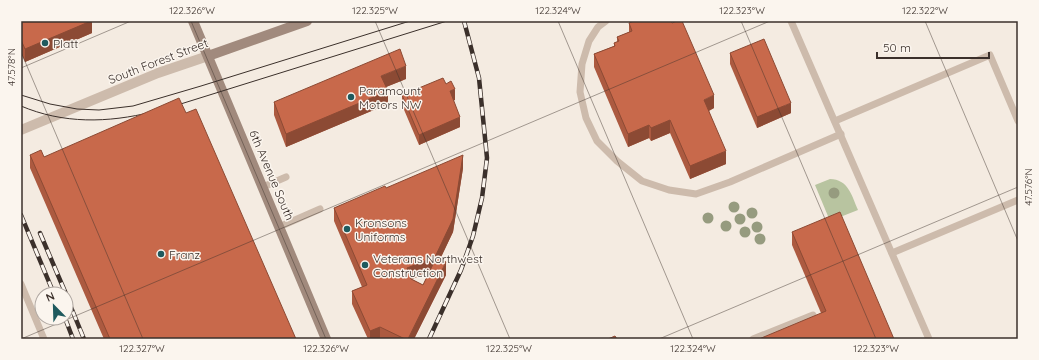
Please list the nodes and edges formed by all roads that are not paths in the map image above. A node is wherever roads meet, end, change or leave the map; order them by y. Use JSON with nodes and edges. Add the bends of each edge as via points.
{"nodes":[{"id":1,"x":193,"y":21,"type":"edge"},
{"id":2,"x":307,"y":21,"type":"edge"},
{"id":3,"x":606,"y":21,"type":"edge"},
{"id":4,"x":791,"y":21,"type":"edge"},
{"id":5,"x":208,"y":56,"type":"junction"},
{"id":6,"x":835,"y":121,"type":"junction"},
{"id":7,"x":1018,"y":121,"type":"edge"},
{"id":8,"x":21,"y":130,"type":"edge"},
{"id":9,"x":841,"y":134,"type":"junction"},
{"id":10,"x":286,"y":177,"type":"dead end"},
{"id":11,"x":263,"y":188,"type":"junction"},
{"id":12,"x":1018,"y":200,"type":"edge"},
{"id":13,"x":320,"y":209,"type":"dead end"},
{"id":14,"x":279,"y":227,"type":"junction"},
{"id":15,"x":892,"y":254,"type":"junction"},
{"id":16,"x":21,"y":284,"type":"edge"},
{"id":17,"x":813,"y":315,"type":"edge"},
{"id":18,"x":44,"y":339,"type":"edge"},
{"id":19,"x":326,"y":339,"type":"edge"},
{"id":20,"x":753,"y":339,"type":"edge"},
{"id":21,"x":929,"y":339,"type":"edge"}],
"edges":[{"from":1,"to":5,"type":"main road","name":"6th Avenue South"},
{"from":2,"to":5,"type":"main road","name":"South Forest Street"},
{"from":3,"to":9,"type":"lane","via":[[598,27],[589,41],[582,64],[580,92],[586,118],[597,141],[642,181],[669,190],[696,194]]},
{"from":4,"to":6,"type":"lane"},
{"from":5,"to":8,"type":"street","name":"South Forest Street","via":[[158,73]]},
{"from":5,"to":11,"type":"main road","name":"6th Avenue South"},
{"from":6,"to":7,"type":"lane","via":[[990,55]]},
{"from":6,"to":9,"type":"lane"},
{"from":9,"to":15,"type":"lane"},
{"from":10,"to":11,"type":"lane"},
{"from":11,"to":14,"type":"main road","name":"6th Avenue South"},
{"from":12,"to":15,"type":"lane"},
{"from":13,"to":14,"type":"lane"},
{"from":14,"to":19,"type":"main road","name":"6th Avenue South"},
{"from":15,"to":21,"type":"lane"},
{"from":16,"to":18,"type":"lane"},
{"from":17,"to":20,"type":"lane"}]}
